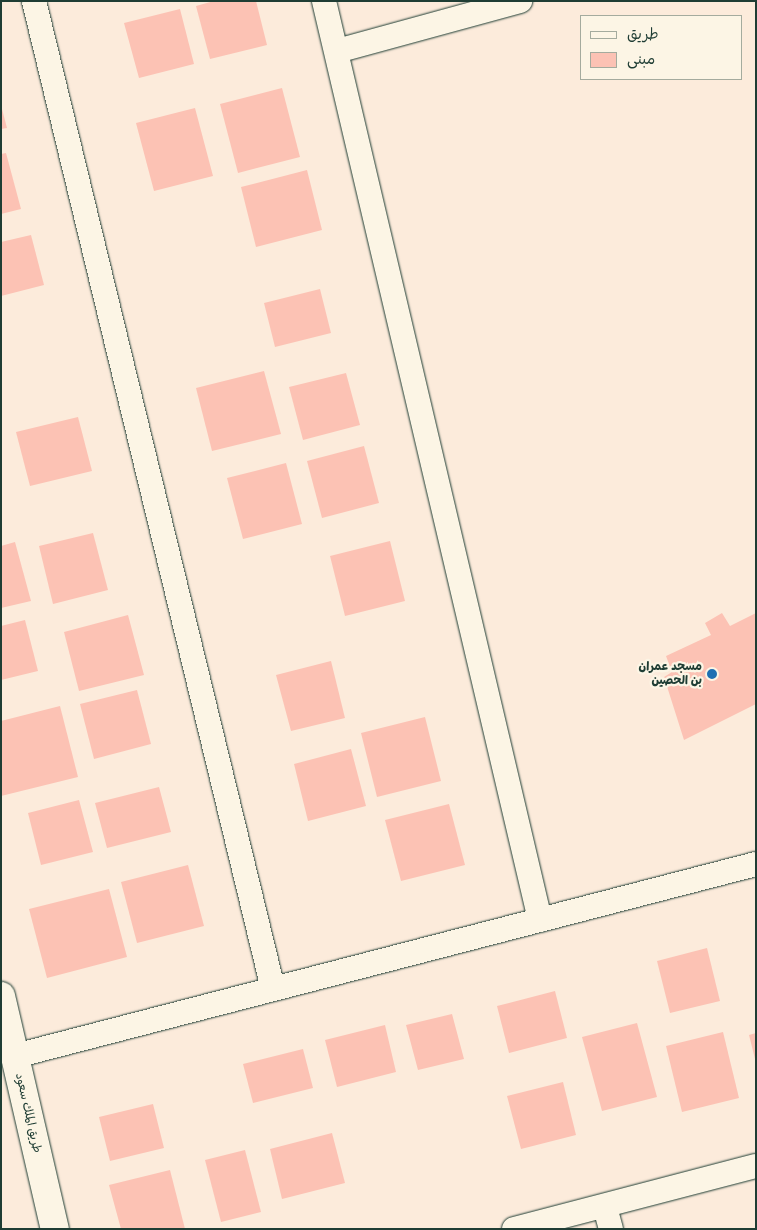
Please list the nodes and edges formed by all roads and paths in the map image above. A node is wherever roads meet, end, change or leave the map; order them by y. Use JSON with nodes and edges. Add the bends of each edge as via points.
{"nodes":[{"id":1,"x":34,"y":1,"type":"edge"},
{"id":2,"x":324,"y":1,"type":"edge"},
{"id":3,"x":520,"y":1,"type":"edge"},
{"id":4,"x":337,"y":51,"type":"junction"},
{"id":5,"x":756,"y":864,"type":"edge"},
{"id":6,"x":540,"y":920,"type":"junction"},
{"id":7,"x":273,"y":990,"type":"junction"},
{"id":8,"x":1,"y":996,"type":"edge"},
{"id":9,"x":15,"y":1056,"type":"junction"},
{"id":10,"x":756,"y":1166,"type":"edge"},
{"id":11,"x":608,"y":1218,"type":"edge"},
{"id":12,"x":55,"y":1229,"type":"edge"},
{"id":13,"x":514,"y":1229,"type":"edge"}],
"edges":[{"from":1,"to":7,"type":"street"},
{"from":2,"to":4,"type":"street"},
{"from":3,"to":4,"type":"street"},
{"from":4,"to":6,"type":"street"},
{"from":5,"to":6,"type":"street"},
{"from":6,"to":7,"type":"street"},
{"from":7,"to":9,"type":"street"},
{"from":8,"to":9,"type":"street","name":"طريق الملك سعود"},
{"from":9,"to":12,"type":"street","name":"طريق الملك سعود"},
{"from":10,"to":11,"type":"street"},
{"from":11,"to":13,"type":"street"}]}
